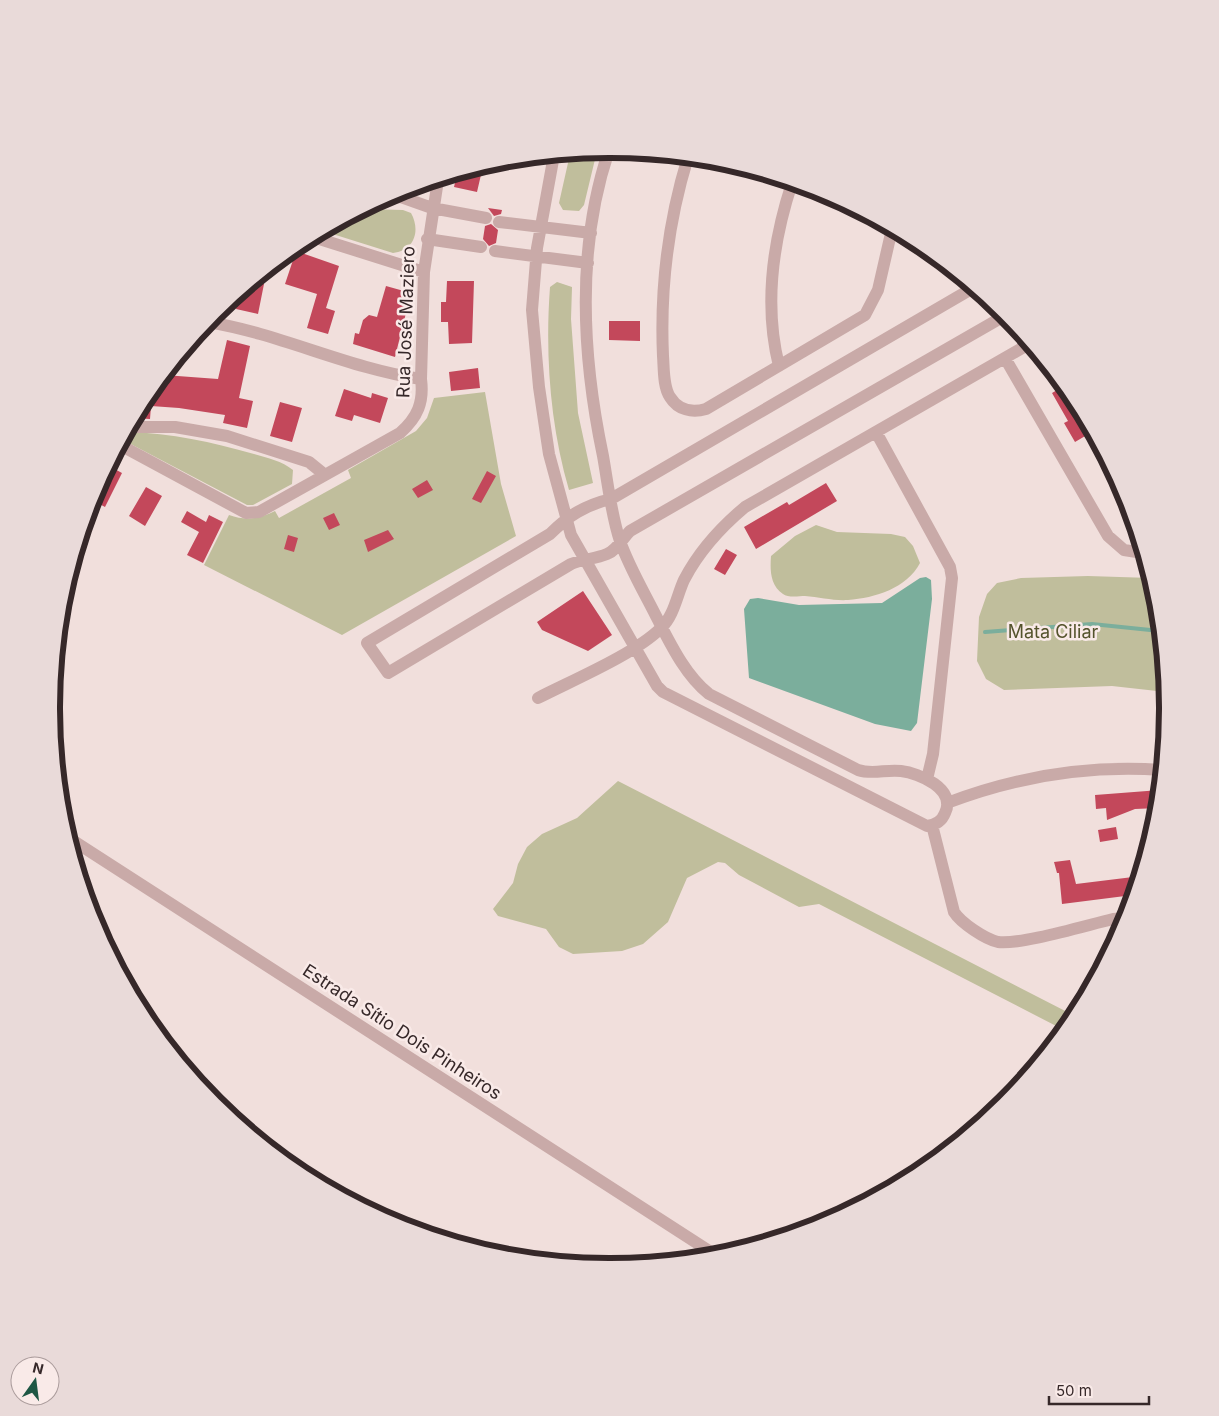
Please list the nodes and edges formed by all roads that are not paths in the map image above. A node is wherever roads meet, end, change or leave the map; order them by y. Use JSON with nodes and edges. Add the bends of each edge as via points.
{"nodes":[{"id":1,"x":607,"y":158,"type":"edge"},
{"id":2,"x":553,"y":162,"type":"edge"},
{"id":3,"x":686,"y":164,"type":"edge"},
{"id":4,"x":437,"y":187,"type":"edge"},
{"id":5,"x":790,"y":189,"type":"edge"},
{"id":6,"x":405,"y":198,"type":"edge"},
{"id":7,"x":432,"y":208,"type":"junction"},
{"id":8,"x":486,"y":218,"type":"dead end"},
{"id":9,"x":499,"y":222,"type":"dead end"},
{"id":10,"x":540,"y":227,"type":"junction"},
{"id":11,"x":591,"y":233,"type":"junction"},
{"id":12,"x":890,"y":236,"type":"edge"},
{"id":13,"x":427,"y":239,"type":"junction"},
{"id":14,"x":322,"y":240,"type":"edge"},
{"id":15,"x":481,"y":247,"type":"dead end"},
{"id":16,"x":494,"y":251,"type":"dead end"},
{"id":17,"x":536,"y":258,"type":"junction"},
{"id":18,"x":588,"y":263,"type":"junction"},
{"id":19,"x":424,"y":272,"type":"junction"},
{"id":20,"x":967,"y":291,"type":"edge"},
{"id":21,"x":998,"y":319,"type":"edge"},
{"id":22,"x":216,"y":324,"type":"edge"},
{"id":23,"x":1024,"y":347,"type":"edge"},
{"id":24,"x":1005,"y":358,"type":"junction"},
{"id":25,"x":779,"y":366,"type":"junction"},
{"id":26,"x":421,"y":378,"type":"junction"},
{"id":27,"x":138,"y":427,"type":"edge"},
{"id":28,"x":876,"y":432,"type":"junction"},
{"id":29,"x":126,"y":448,"type":"edge"},
{"id":30,"x":325,"y":475,"type":"junction"},
{"id":31,"x":611,"y":499,"type":"junction"},
{"id":32,"x":565,"y":519,"type":"junction"},
{"id":33,"x":620,"y":541,"type":"junction"},
{"id":34,"x":1136,"y":552,"type":"edge"},
{"id":35,"x":584,"y":558,"type":"junction"},
{"id":36,"x":662,"y":628,"type":"junction"},
{"id":37,"x":635,"y":647,"type":"junction"},
{"id":38,"x":538,"y":698,"type":"dead end"},
{"id":39,"x":1155,"y":770,"type":"edge"},
{"id":40,"x":927,"y":779,"type":"junction"},
{"id":41,"x":948,"y":803,"type":"junction"},
{"id":42,"x":932,"y":825,"type":"junction"},
{"id":43,"x":78,"y":844,"type":"edge"},
{"id":44,"x":1117,"y":919,"type":"edge"},
{"id":45,"x":706,"y":1249,"type":"edge"}],
"edges":[{"from":1,"to":11,"type":"street"},
{"from":2,"to":10,"type":"street"},
{"from":3,"to":25,"type":"street","via":[[673,213],[664,272],[662,332],[667,392],[683,409],[706,410]]},
{"from":4,"to":7,"type":"street","name":"Rua José Maziero"},
{"from":5,"to":25,"type":"street","via":[[780,225],[773,273],[772,316]]},
{"from":6,"to":7,"type":"street"},
{"from":7,"to":8,"type":"street"},
{"from":7,"to":13,"type":"street","name":"Rua José Maziero"},
{"from":9,"to":10,"type":"street"},
{"from":10,"to":11,"type":"street"},
{"from":10,"to":17,"type":"street"},
{"from":11,"to":18,"type":"street"},
{"from":12,"to":25,"type":"street","via":[[878,290],[865,315]]},
{"from":13,"to":15,"type":"street"},
{"from":13,"to":19,"type":"street","name":"Rua José Maziero"},
{"from":14,"to":19,"type":"street"},
{"from":16,"to":17,"type":"street"},
{"from":17,"to":18,"type":"street"},
{"from":17,"to":32,"type":"street","via":[[532,310],[538,387],[549,454]]},
{"from":18,"to":31,"type":"street","via":[[585,290],[590,381]]},
{"from":19,"to":26,"type":"street","name":"Rua José Maziero"},
{"from":20,"to":31,"type":"street"},
{"from":21,"to":33,"type":"street","via":[[630,531]]},
{"from":22,"to":26,"type":"street","via":[[275,337],[367,368]]},
{"from":23,"to":24,"type":"street"},
{"from":24,"to":28,"type":"street"},
{"from":24,"to":34,"type":"street","via":[[1108,536],[1124,550]]},
{"from":26,"to":30,"type":"street","name":"Rua José Maziero","via":[[423,395],[412,423],[392,438]]},
{"from":27,"to":30,"type":"street","via":[[175,427],[227,436],[310,462]]},
{"from":28,"to":36,"type":"street","via":[[745,506],[732,517],[700,554]]},
{"from":28,"to":40,"type":"street","via":[[950,567],[952,578],[934,754]]},
{"from":29,"to":30,"type":"street","name":"Rua José Maziero","via":[[246,513],[259,512]]},
{"from":31,"to":32,"type":"street","via":[[586,506]]},
{"from":31,"to":33,"type":"street"},
{"from":32,"to":35,"type":"street"},
{"from":32,"to":35,"type":"street","via":[[550,534],[367,643],[388,673]]},
{"from":33,"to":35,"type":"street","via":[[607,554]]},
{"from":33,"to":36,"type":"street"},
{"from":35,"to":37,"type":"street"},
{"from":36,"to":37,"type":"street"},
{"from":36,"to":40,"type":"street","via":[[692,678],[709,694],[858,770],[876,774],[902,771]]},
{"from":37,"to":38,"type":"street"},
{"from":37,"to":42,"type":"street","via":[[663,692],[927,826]]},
{"from":39,"to":41,"type":"street","via":[[1062,774],[1000,786]]},
{"from":40,"to":41,"type":"street","via":[[942,790]]},
{"from":41,"to":42,"type":"street","via":[[944,816]]},
{"from":42,"to":44,"type":"street","via":[[954,912],[959,919],[992,940],[1014,942]]},
{"from":43,"to":45,"type":"street","name":"Estrada Sítio Dois Pinheiros"}]}
